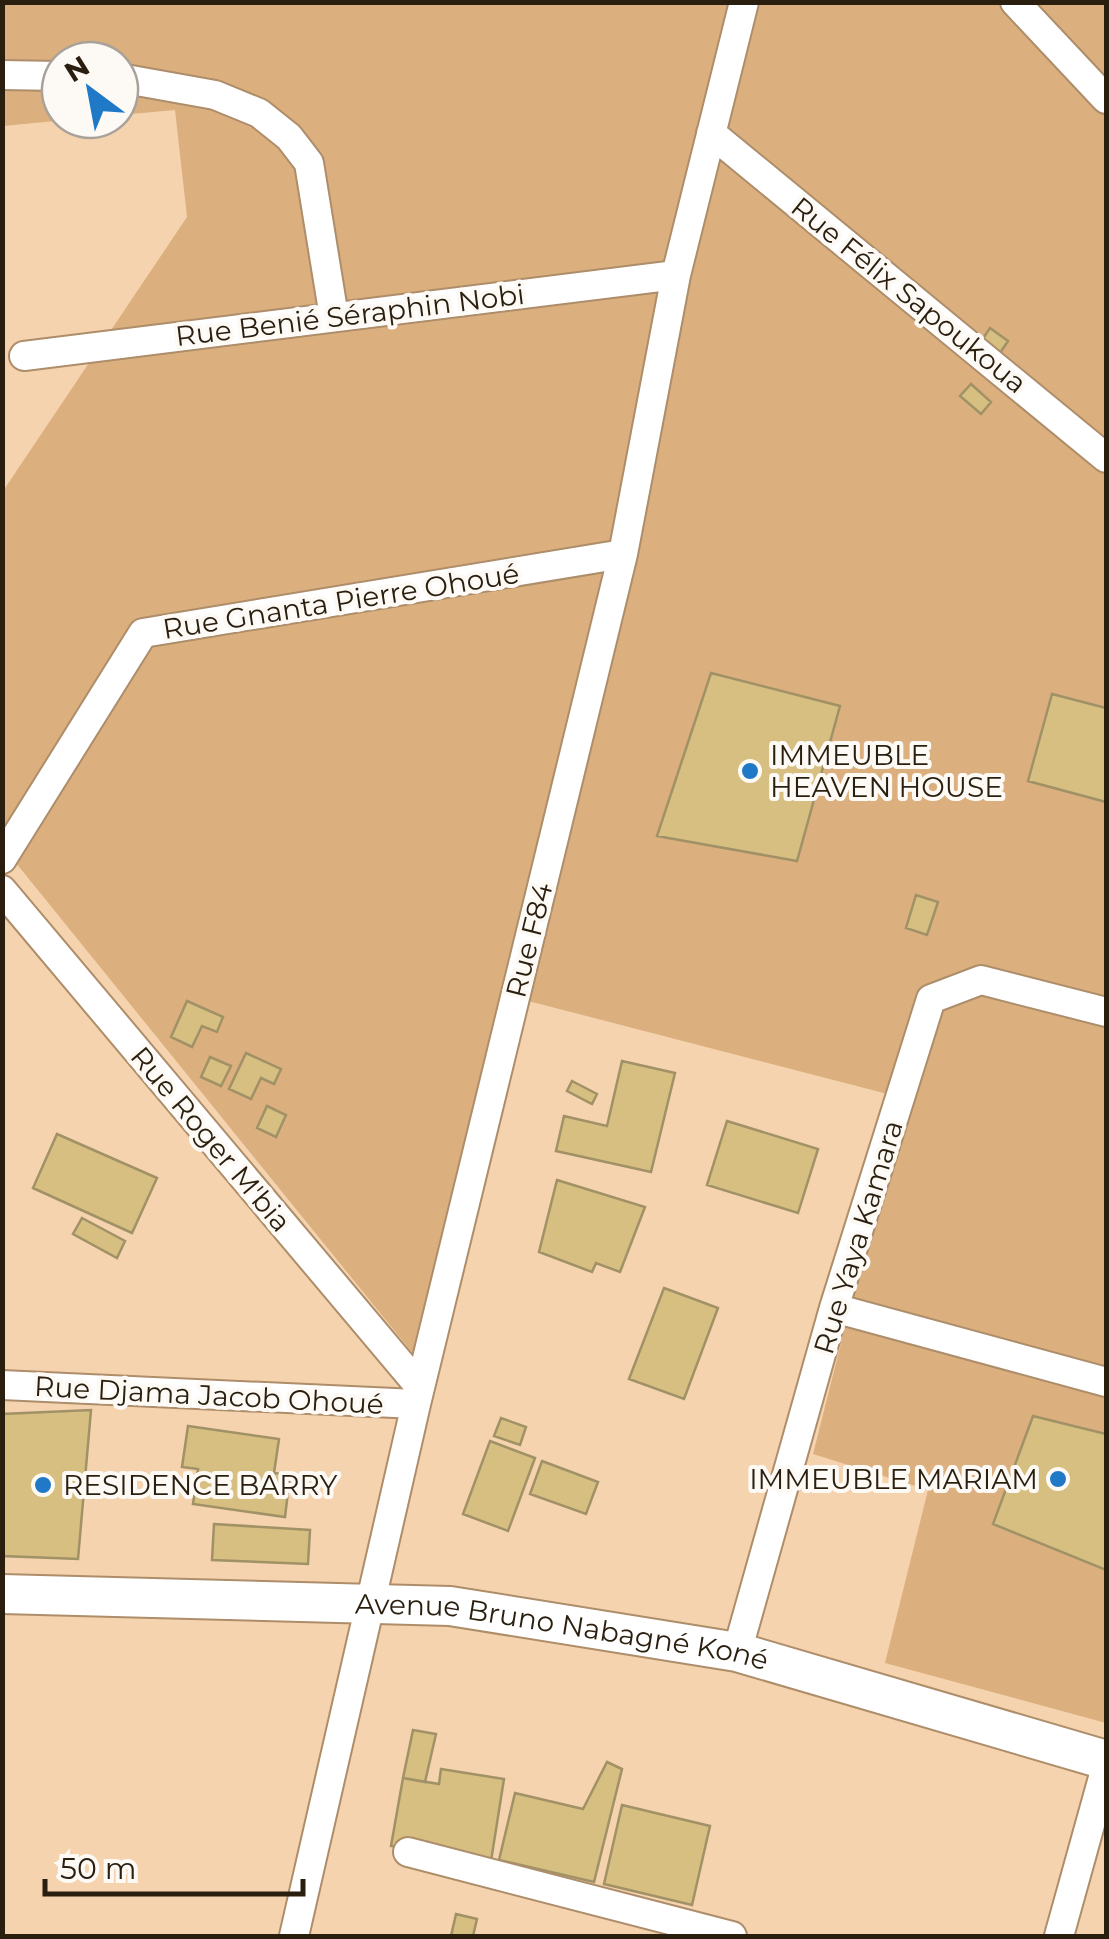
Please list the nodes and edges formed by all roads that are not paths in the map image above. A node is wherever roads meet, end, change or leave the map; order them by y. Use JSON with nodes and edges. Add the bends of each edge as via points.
{"nodes":[{"id":1,"x":744,"y":2,"type":"edge"},
{"id":2,"x":1015,"y":2,"type":"edge"},
{"id":3,"x":2,"y":75,"type":"edge"},
{"id":4,"x":40,"y":76,"type":"edge"},
{"id":5,"x":140,"y":82,"type":"edge"},
{"id":6,"x":1106,"y":99,"type":"edge"},
{"id":7,"x":712,"y":133,"type":"junction"},
{"id":8,"x":676,"y":275,"type":"junction"},
{"id":9,"x":334,"y":317,"type":"junction"},
{"id":10,"x":24,"y":356,"type":"dead end"},
{"id":11,"x":1106,"y":458,"type":"edge"},
{"id":12,"x":623,"y":554,"type":"junction"},
{"id":13,"x":2,"y":859,"type":"edge"},
{"id":14,"x":2,"y":890,"type":"edge"},
{"id":15,"x":1106,"y":1012,"type":"edge"},
{"id":16,"x":834,"y":1308,"type":"junction"},
{"id":17,"x":1106,"y":1382,"type":"edge"},
{"id":18,"x":2,"y":1385,"type":"edge"},
{"id":19,"x":418,"y":1396,"type":"junction"},
{"id":20,"x":2,"y":1594,"type":"edge"},
{"id":21,"x":372,"y":1603,"type":"junction"},
{"id":22,"x":738,"y":1652,"type":"junction"},
{"id":23,"x":1106,"y":1764,"type":"edge"},
{"id":24,"x":408,"y":1852,"type":"dead end"},
{"id":25,"x":294,"y":1936,"type":"edge"},
{"id":26,"x":732,"y":1936,"type":"edge"},
{"id":27,"x":1059,"y":1936,"type":"edge"}],
"edges":[{"from":1,"to":7,"type":"street","name":"Rue F84"},
{"from":2,"to":6,"type":"street"},
{"from":3,"to":4,"type":"street"},
{"from":5,"to":9,"type":"street","via":[[215,95],[259,113],[289,137],[309,163]]},
{"from":7,"to":8,"type":"street","name":"Rue F84"},
{"from":7,"to":11,"type":"street","name":"Rue Félix Sapoukoua"},
{"from":8,"to":9,"type":"street","name":"Rue Benié Séraphin Nobi"},
{"from":8,"to":12,"type":"street","name":"Rue F84"},
{"from":9,"to":10,"type":"street","name":"Rue Benié Séraphin Nobi"},
{"from":12,"to":13,"type":"street","name":"Rue Gnanta Pierre Ohoué","via":[[143,633]]},
{"from":12,"to":19,"type":"street","name":"Rue F84"},
{"from":14,"to":19,"type":"street","name":"Rue Roger M'bia"},
{"from":15,"to":16,"type":"street","name":"Rue Yaya Kamara","via":[[981,980],[932,999]]},
{"from":16,"to":17,"type":"street"},
{"from":16,"to":22,"type":"street","name":"Rue Yaya Kamara"},
{"from":18,"to":19,"type":"street","name":"Rue Djama Jacob Ohoué"},
{"from":19,"to":21,"type":"street","name":"Rue F84"},
{"from":20,"to":21,"type":"street","name":"Avenue Bruno Nabagné Koné"},
{"from":21,"to":22,"type":"street","name":"Avenue Bruno Nabagné Koné","via":[[450,1606]]},
{"from":21,"to":25,"type":"street","name":"Rue F84"},
{"from":22,"to":23,"type":"street","name":"Avenue Bruno Nabagné Koné"},
{"from":23,"to":27,"type":"street"},
{"from":24,"to":26,"type":"street"}]}
